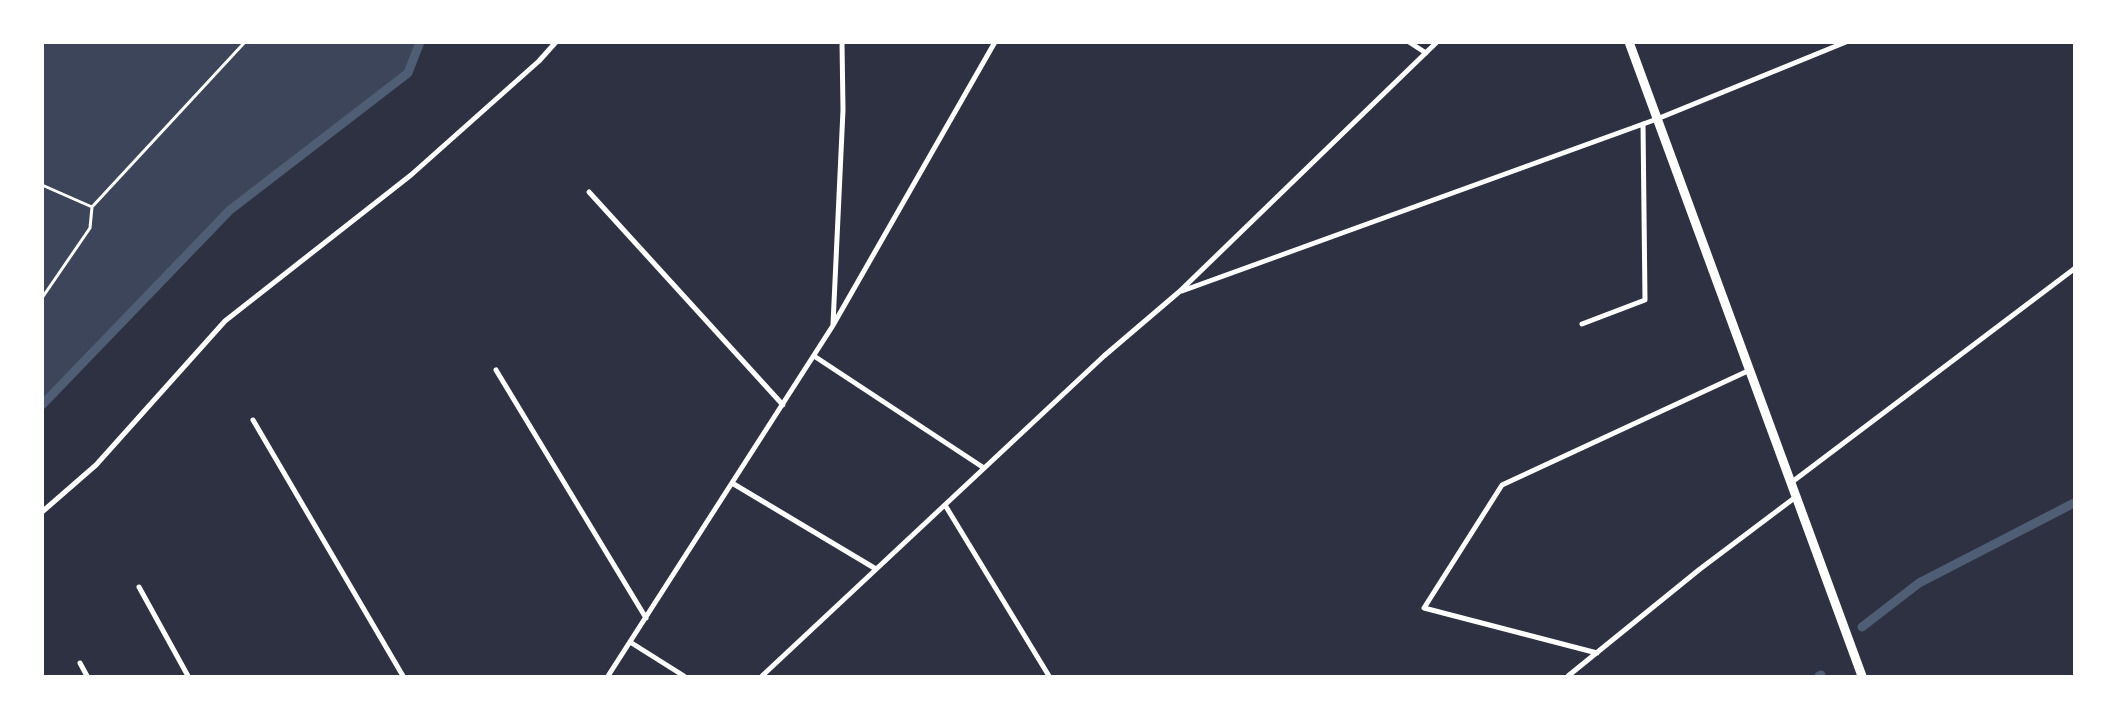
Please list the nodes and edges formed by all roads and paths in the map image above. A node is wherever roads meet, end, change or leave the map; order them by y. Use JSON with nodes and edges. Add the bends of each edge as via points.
{"nodes":[{"id":1,"x":245,"y":42,"type":"edge"},
{"id":2,"x":556,"y":42,"type":"edge"},
{"id":3,"x":842,"y":42,"type":"edge"},
{"id":4,"x":995,"y":42,"type":"edge"},
{"id":5,"x":1410,"y":42,"type":"edge"},
{"id":6,"x":1437,"y":42,"type":"edge"},
{"id":7,"x":1629,"y":42,"type":"edge"},
{"id":8,"x":1846,"y":42,"type":"edge"},
{"id":9,"x":1426,"y":53,"type":"junction"},
{"id":10,"x":1657,"y":119,"type":"junction"},
{"id":11,"x":1643,"y":124,"type":"junction"},
{"id":12,"x":42,"y":185,"type":"edge"},
{"id":13,"x":589,"y":192,"type":"dead end"},
{"id":14,"x":92,"y":207,"type":"junction"},
{"id":15,"x":2074,"y":269,"type":"edge"},
{"id":16,"x":1179,"y":292,"type":"junction"},
{"id":17,"x":42,"y":298,"type":"edge"},
{"id":18,"x":1582,"y":324,"type":"dead end"},
{"id":19,"x":832,"y":327,"type":"junction"},
{"id":20,"x":814,"y":356,"type":"junction"},
{"id":21,"x":496,"y":370,"type":"dead end"},
{"id":22,"x":1750,"y":370,"type":"junction"},
{"id":23,"x":783,"y":404,"type":"junction"},
{"id":24,"x":253,"y":420,"type":"dead end"},
{"id":25,"x":984,"y":468,"type":"junction"},
{"id":26,"x":1792,"y":482,"type":"junction"},
{"id":27,"x":732,"y":483,"type":"junction"},
{"id":28,"x":1797,"y":496,"type":"junction"},
{"id":29,"x":945,"y":505,"type":"junction"},
{"id":30,"x":42,"y":512,"type":"edge"},
{"id":31,"x":876,"y":570,"type":"junction"},
{"id":32,"x":138,"y":587,"type":"dead end"},
{"id":33,"x":646,"y":618,"type":"junction"},
{"id":34,"x":630,"y":642,"type":"junction"},
{"id":35,"x":1597,"y":653,"type":"junction"},
{"id":36,"x":80,"y":663,"type":"dead end"},
{"id":37,"x":87,"y":676,"type":"edge"},
{"id":38,"x":188,"y":676,"type":"edge"},
{"id":39,"x":403,"y":676,"type":"edge"},
{"id":40,"x":608,"y":676,"type":"edge"},
{"id":41,"x":684,"y":676,"type":"edge"},
{"id":42,"x":762,"y":676,"type":"edge"},
{"id":43,"x":1049,"y":676,"type":"edge"},
{"id":44,"x":1568,"y":676,"type":"edge"},
{"id":45,"x":1862,"y":676,"type":"edge"}],
"edges":[{"from":1,"to":14,"type":"path"},
{"from":2,"to":30,"type":"street","via":[[412,175],[225,321],[96,465]]},
{"from":3,"to":19,"type":"street","via":[[843,110]]},
{"from":4,"to":19,"type":"street"},
{"from":5,"to":9,"type":"street"},
{"from":6,"to":9,"type":"street"},
{"from":7,"to":10,"type":"street"},
{"from":8,"to":10,"type":"street"},
{"from":9,"to":16,"type":"street"},
{"from":10,"to":11,"type":"street"},
{"from":10,"to":22,"type":"street"},
{"from":11,"to":16,"type":"street"},
{"from":11,"to":18,"type":"street","via":[[1645,300]]},
{"from":12,"to":14,"type":"path"},
{"from":13,"to":23,"type":"street"},
{"from":14,"to":17,"type":"path","via":[[90,228]]},
{"from":15,"to":26,"type":"street"},
{"from":16,"to":25,"type":"street","via":[[1104,356]]},
{"from":19,"to":20,"type":"street"},
{"from":20,"to":23,"type":"street"},
{"from":20,"to":25,"type":"street"},
{"from":21,"to":33,"type":"street"},
{"from":22,"to":26,"type":"street"},
{"from":22,"to":35,"type":"street","via":[[1502,485],[1424,608]]},
{"from":23,"to":27,"type":"street"},
{"from":24,"to":39,"type":"street"},
{"from":25,"to":29,"type":"street"},
{"from":26,"to":28,"type":"street"},
{"from":27,"to":31,"type":"street"},
{"from":27,"to":33,"type":"street"},
{"from":28,"to":35,"type":"street"},
{"from":28,"to":45,"type":"street"},
{"from":29,"to":31,"type":"street"},
{"from":29,"to":43,"type":"street"},
{"from":31,"to":42,"type":"street"},
{"from":32,"to":38,"type":"street"},
{"from":33,"to":34,"type":"street"},
{"from":34,"to":40,"type":"street"},
{"from":34,"to":41,"type":"street"},
{"from":35,"to":44,"type":"street"},
{"from":36,"to":37,"type":"street"}]}
